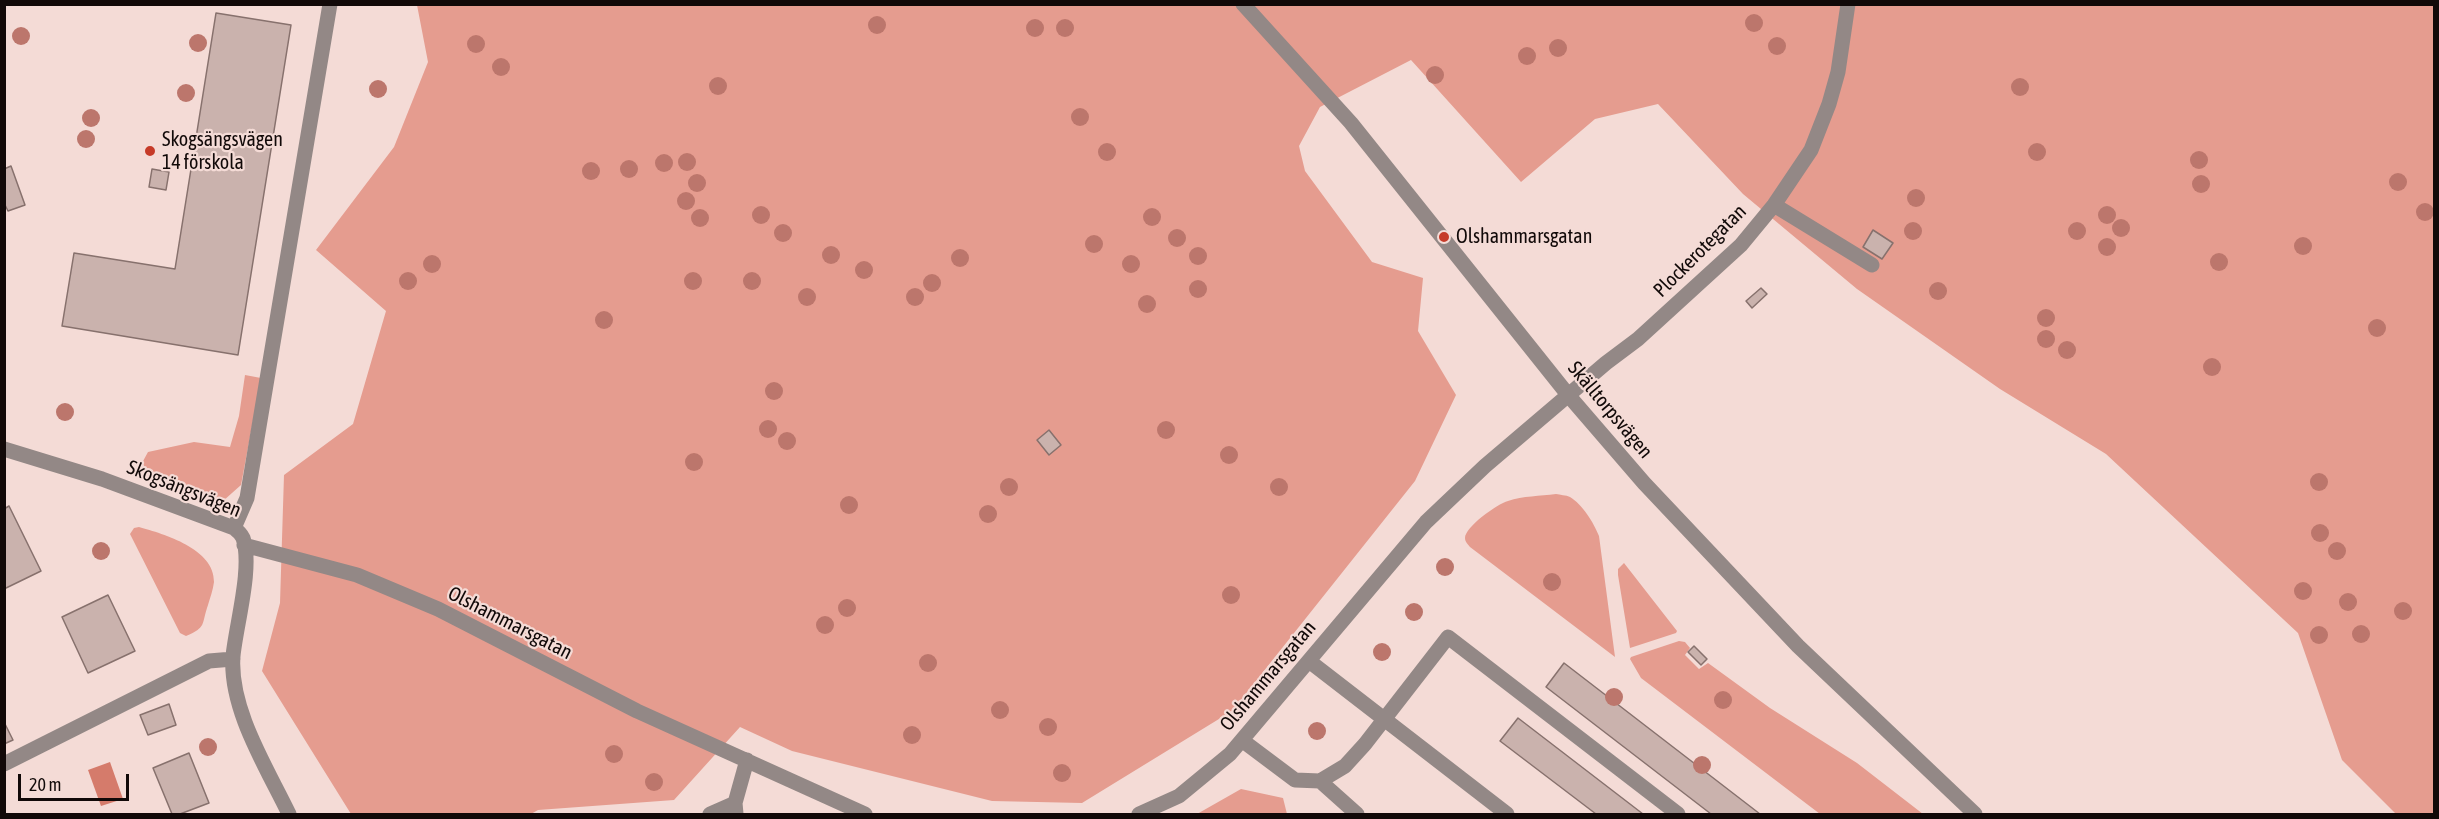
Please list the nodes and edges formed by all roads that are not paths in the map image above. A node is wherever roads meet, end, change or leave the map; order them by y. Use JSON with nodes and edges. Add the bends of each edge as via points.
{"nodes":[{"id":1,"x":330,"y":4,"type":"edge"},
{"id":2,"x":1243,"y":4,"type":"edge"},
{"id":3,"x":1848,"y":4,"type":"edge"},
{"id":4,"x":1774,"y":205,"type":"junction"},
{"id":5,"x":1872,"y":265,"type":"dead end"},
{"id":6,"x":1569,"y":396,"type":"junction"},
{"id":7,"x":4,"y":449,"type":"edge"},
{"id":8,"x":234,"y":528,"type":"junction"},
{"id":9,"x":244,"y":545,"type":"junction"},
{"id":10,"x":233,"y":659,"type":"junction"},
{"id":11,"x":1309,"y":661,"type":"junction"},
{"id":12,"x":1384,"y":719,"type":"junction"},
{"id":13,"x":1243,"y":741,"type":"junction"},
{"id":14,"x":747,"y":760,"type":"junction"},
{"id":15,"x":4,"y":764,"type":"edge"},
{"id":16,"x":1320,"y":782,"type":"junction"},
{"id":17,"x":735,"y":809,"type":"edge"},
{"id":18,"x":844,"y":811,"type":"edge"},
{"id":19,"x":289,"y":814,"type":"edge"},
{"id":20,"x":710,"y":814,"type":"edge"},
{"id":21,"x":865,"y":814,"type":"edge"},
{"id":22,"x":1139,"y":814,"type":"edge"},
{"id":23,"x":1358,"y":814,"type":"edge"},
{"id":24,"x":1507,"y":814,"type":"edge"},
{"id":25,"x":1678,"y":814,"type":"edge"},
{"id":26,"x":1975,"y":814,"type":"edge"}],
"edges":[{"from":1,"to":8,"type":"street","via":[[247,498]]},
{"from":2,"to":6,"type":"street","name":"Skälltorpsvägen","via":[[1352,123]]},
{"from":3,"to":4,"type":"street","name":"Plockerotegatan","via":[[1838,72],[1827,112],[1811,150]]},
{"from":4,"to":5,"type":"street"},
{"from":4,"to":6,"type":"street","name":"Plockerotegatan","via":[[1719,267]]},
{"from":6,"to":11,"type":"street","name":"Olshammarsgatan","via":[[1485,466],[1426,522]]},
{"from":6,"to":26,"type":"street","name":"Skälltorpsvägen","via":[[1644,483],[1798,646]]},
{"from":7,"to":8,"type":"street","name":"Skogsängsvägen","via":[[102,479]]},
{"from":8,"to":9,"type":"street","name":"Skogsängsvägen","via":[[242,535]]},
{"from":9,"to":10,"type":"street","name":"Skogsängsvägen","via":[[246,561]]},
{"from":9,"to":14,"type":"street","name":"Olshammarsgatan","via":[[357,575],[438,609],[637,711]]},
{"from":10,"to":15,"type":"street","via":[[204,664]]},
{"from":10,"to":19,"type":"street","name":"Skogsängsvägen","via":[[235,690],[246,725]]},
{"from":11,"to":12,"type":"street"},
{"from":11,"to":13,"type":"street","name":"Olshammarsgatan"},
{"from":12,"to":16,"type":"street","via":[[1345,766]]},
{"from":12,"to":24,"type":"street"},
{"from":12,"to":25,"type":"street","via":[[1448,637]]},
{"from":13,"to":16,"type":"street","via":[[1294,780]]},
{"from":13,"to":22,"type":"street","name":"Olshammarsgatan","via":[[1179,796]]},
{"from":14,"to":17,"type":"street"},
{"from":14,"to":18,"type":"street","name":"Olshammarsgatan"},
{"from":16,"to":23,"type":"street"},
{"from":17,"to":20,"type":"street"},
{"from":18,"to":21,"type":"street","name":"Olshammarsgatan"}]}
